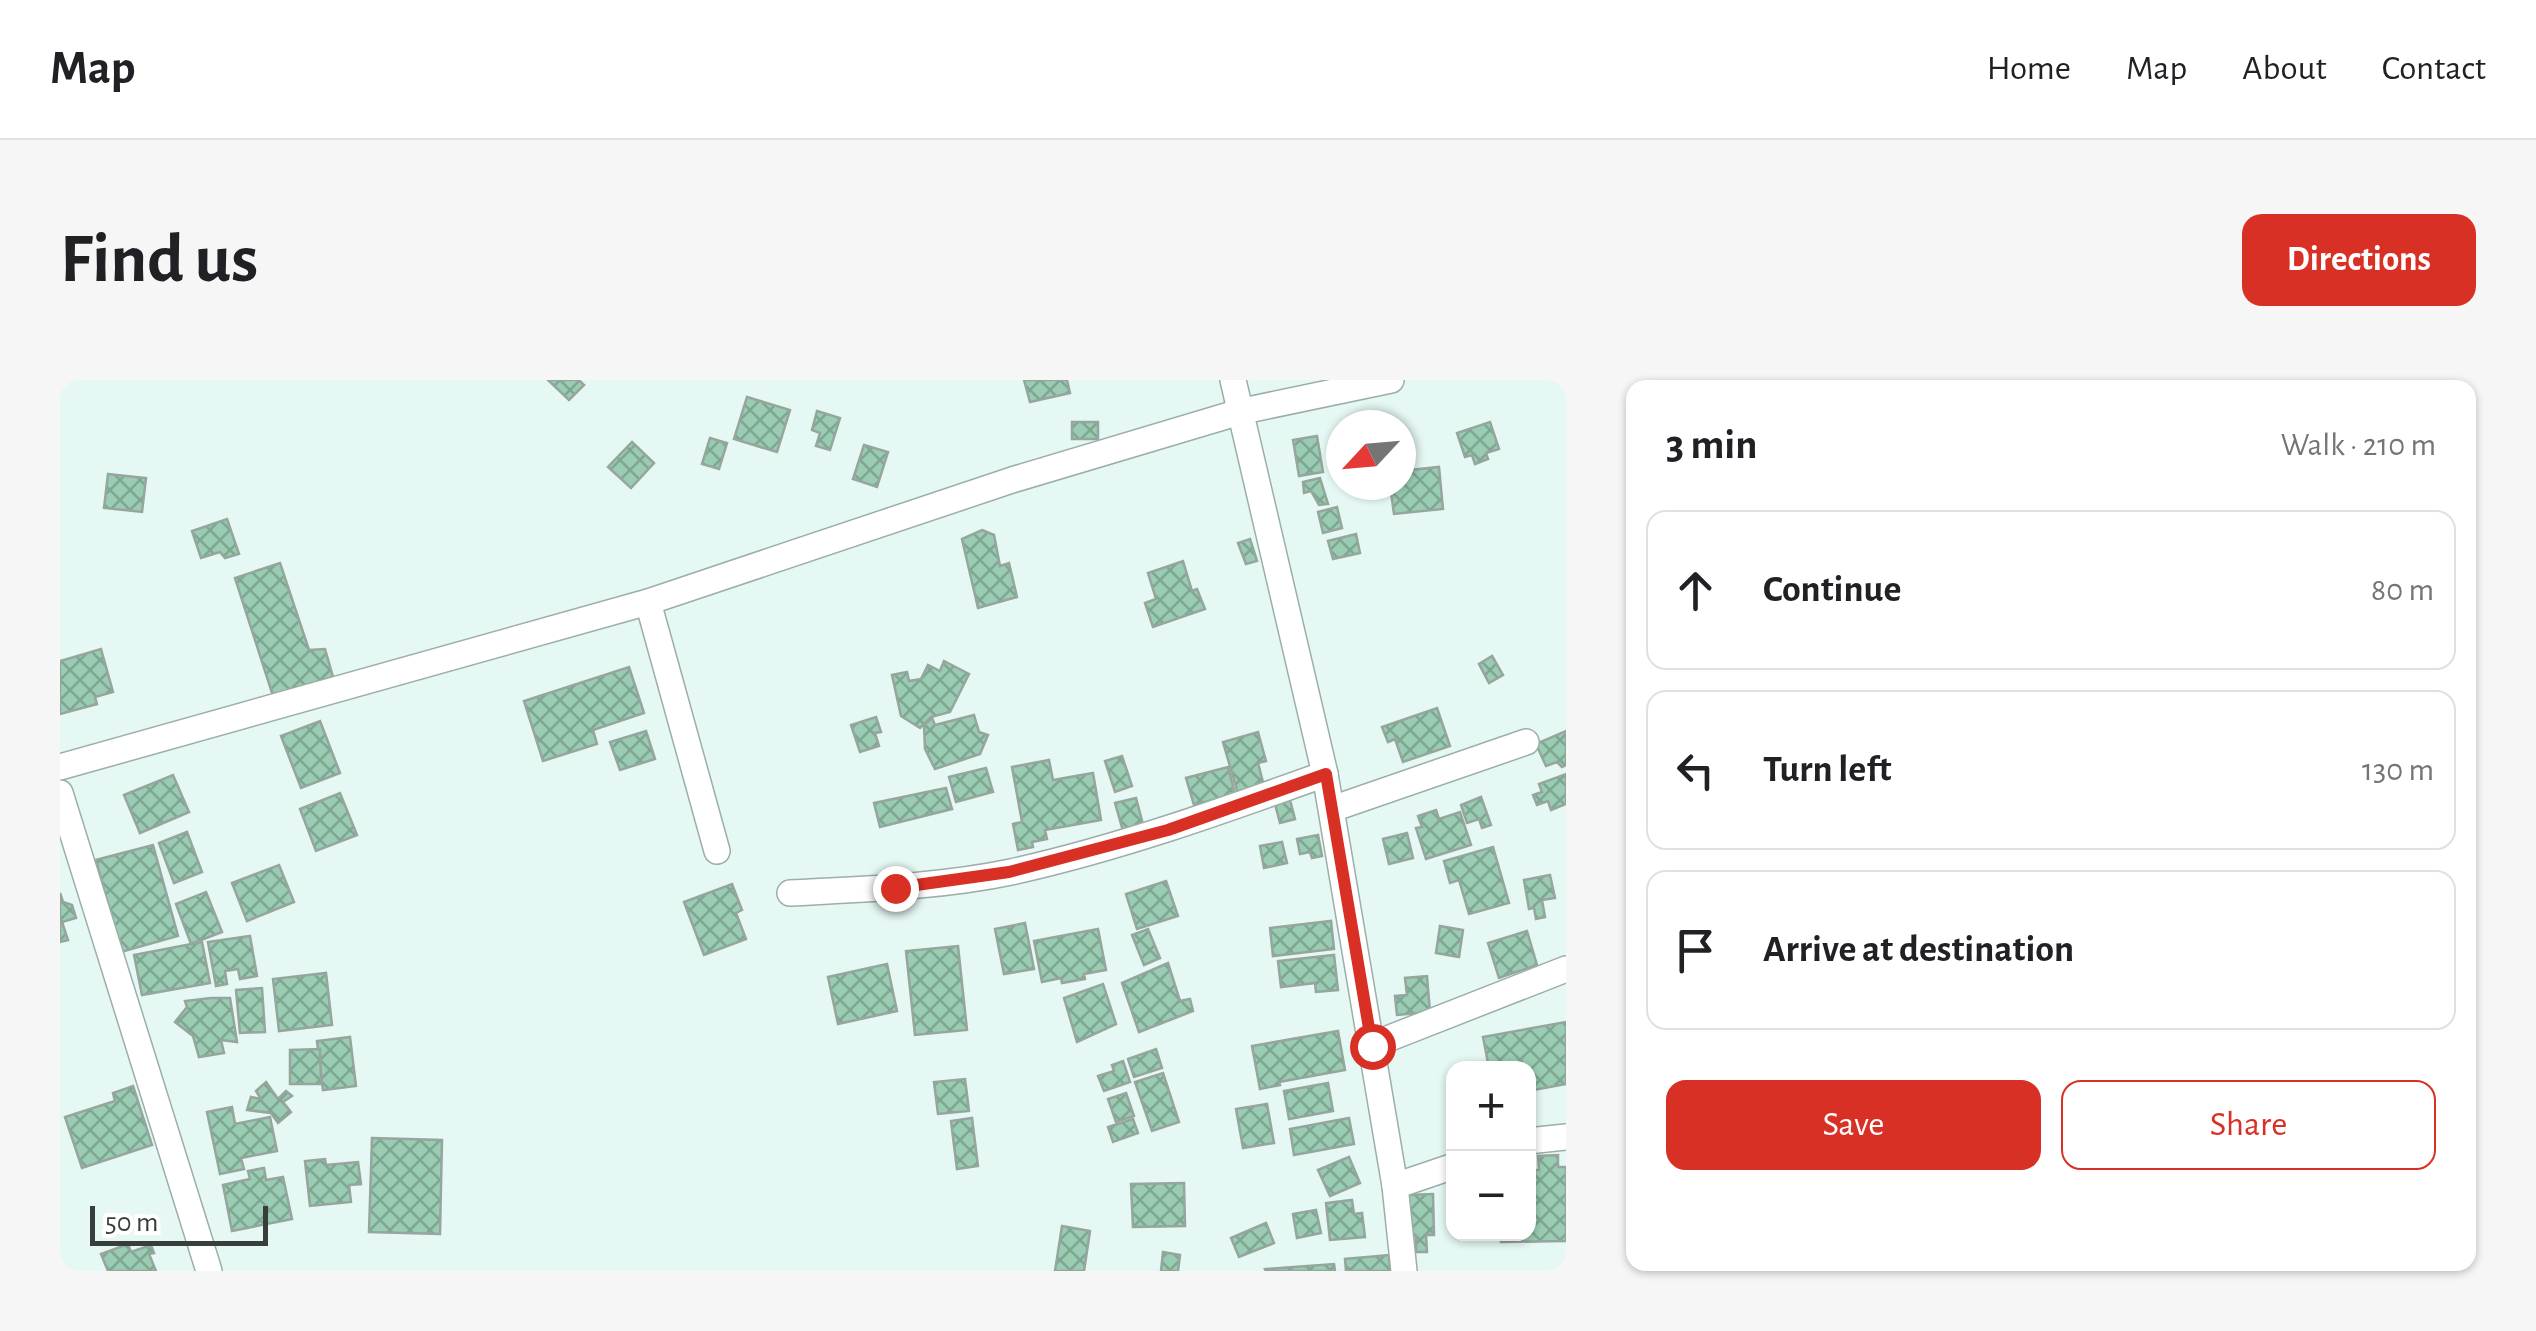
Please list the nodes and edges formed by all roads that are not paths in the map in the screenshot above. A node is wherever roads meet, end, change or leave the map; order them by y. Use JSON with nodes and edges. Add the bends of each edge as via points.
{"nodes":[{"id":1,"x":1233,"y":380,"type":"edge"},
{"id":2,"x":1391,"y":380,"type":"edge"},
{"id":3,"x":1243,"y":411,"type":"junction"},
{"id":4,"x":648,"y":602,"type":"junction"},
{"id":5,"x":1526,"y":742,"type":"dead end"},
{"id":6,"x":60,"y":766,"type":"edge"},
{"id":7,"x":1326,"y":774,"type":"junction"},
{"id":8,"x":60,"y":793,"type":"edge"},
{"id":9,"x":1332,"y":809,"type":"junction"},
{"id":10,"x":716,"y":851,"type":"dead end"},
{"id":11,"x":790,"y":893,"type":"dead end"},
{"id":12,"x":1566,"y":969,"type":"edge"},
{"id":13,"x":1372,"y":1046,"type":"junction"},
{"id":14,"x":1566,"y":1137,"type":"edge"},
{"id":15,"x":1536,"y":1140,"type":"edge"},
{"id":16,"x":1446,"y":1169,"type":"edge"},
{"id":17,"x":1395,"y":1186,"type":"junction"},
{"id":18,"x":208,"y":1271,"type":"edge"},
{"id":19,"x":1404,"y":1271,"type":"edge"}],
"edges":[{"from":1,"to":3,"type":"street"},
{"from":2,"to":3,"type":"street"},
{"from":3,"to":4,"type":"street"},
{"from":3,"to":7,"type":"street"},
{"from":4,"to":6,"type":"street"},
{"from":4,"to":10,"type":"street"},
{"from":5,"to":9,"type":"street"},
{"from":7,"to":9,"type":"street"},
{"from":7,"to":11,"type":"street","via":[[1168,830],[1009,872],[895,888]]},
{"from":8,"to":18,"type":"street"},
{"from":9,"to":13,"type":"street"},
{"from":12,"to":13,"type":"street"},
{"from":13,"to":17,"type":"street"},
{"from":14,"to":15,"type":"street"},
{"from":16,"to":17,"type":"street"},
{"from":17,"to":19,"type":"street"}]}
